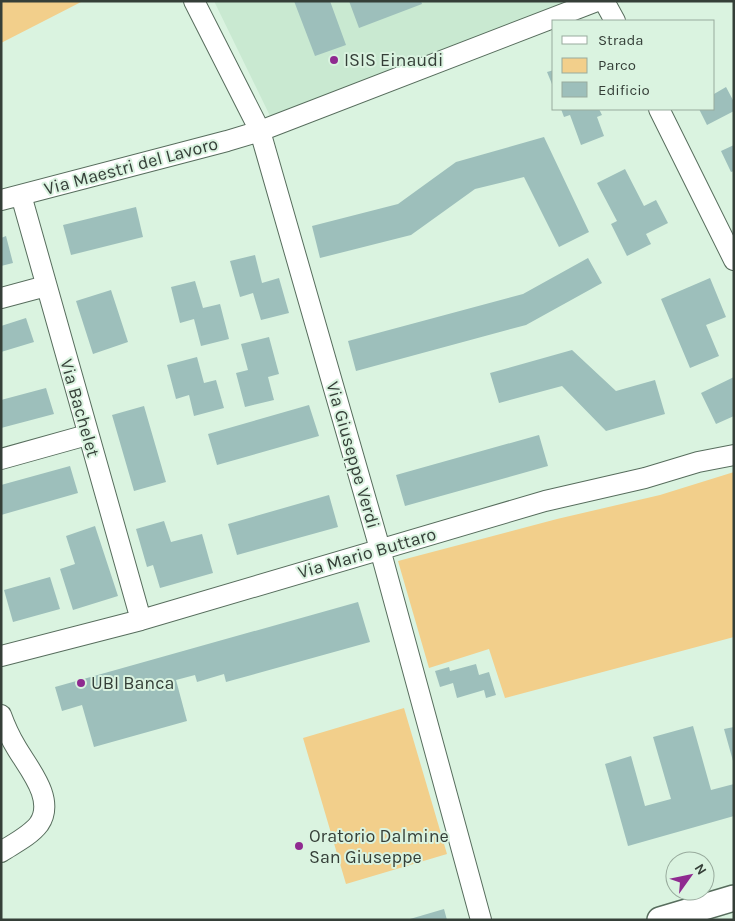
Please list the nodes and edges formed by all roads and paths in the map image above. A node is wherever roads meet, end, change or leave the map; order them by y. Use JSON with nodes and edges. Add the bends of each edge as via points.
{"nodes":[{"id":1,"x":194,"y":1,"type":"edge"},
{"id":2,"x":597,"y":1,"type":"edge"},
{"id":3,"x":604,"y":1,"type":"edge"},
{"id":4,"x":614,"y":20,"type":"edge"},
{"id":5,"x":659,"y":110,"type":"edge"},
{"id":6,"x":260,"y":131,"type":"junction"},
{"id":7,"x":11,"y":197,"type":"edge"},
{"id":8,"x":734,"y":260,"type":"edge"},
{"id":9,"x":46,"y":286,"type":"junction"},
{"id":10,"x":1,"y":298,"type":"edge"},
{"id":11,"x":87,"y":434,"type":"junction"},
{"id":12,"x":734,"y":455,"type":"edge"},
{"id":13,"x":1,"y":458,"type":"edge"},
{"id":14,"x":380,"y":549,"type":"junction"},
{"id":15,"x":141,"y":620,"type":"junction"},
{"id":16,"x":1,"y":656,"type":"edge"},
{"id":17,"x":1,"y":715,"type":"edge"},
{"id":18,"x":1,"y":852,"type":"edge"},
{"id":19,"x":734,"y":898,"type":"edge"},
{"id":20,"x":481,"y":920,"type":"edge"},
{"id":21,"x":660,"y":920,"type":"edge"}],
"edges":[{"from":1,"to":6,"type":"street","name":"Via Giuseppe Verdi"},
{"from":2,"to":6,"type":"street","name":"Via Maestri del Lavoro"},
{"from":3,"to":4,"type":"street"},
{"from":5,"to":8,"type":"street"},
{"from":6,"to":7,"type":"street","name":"Via Maestri del Lavoro"},
{"from":6,"to":14,"type":"street","name":"Via Giuseppe Verdi"},
{"from":7,"to":9,"type":"street","name":"Via Bachelet"},
{"from":9,"to":10,"type":"street"},
{"from":9,"to":11,"type":"street","name":"Via Bachelet"},
{"from":11,"to":13,"type":"street"},
{"from":11,"to":15,"type":"street","name":"Via Bachelet"},
{"from":12,"to":14,"type":"street","name":"Via Mario Buttaro","via":[[545,501]]},
{"from":14,"to":15,"type":"street","name":"Via Mario Buttaro"},
{"from":14,"to":20,"type":"street","name":"Via Giuseppe Verdi"},
{"from":15,"to":16,"type":"street","name":"Via Mario Buttaro"},
{"from":17,"to":18,"type":"street","via":[[38,786],[44,806],[37,826]]},
{"from":19,"to":21,"type":"street"}]}
